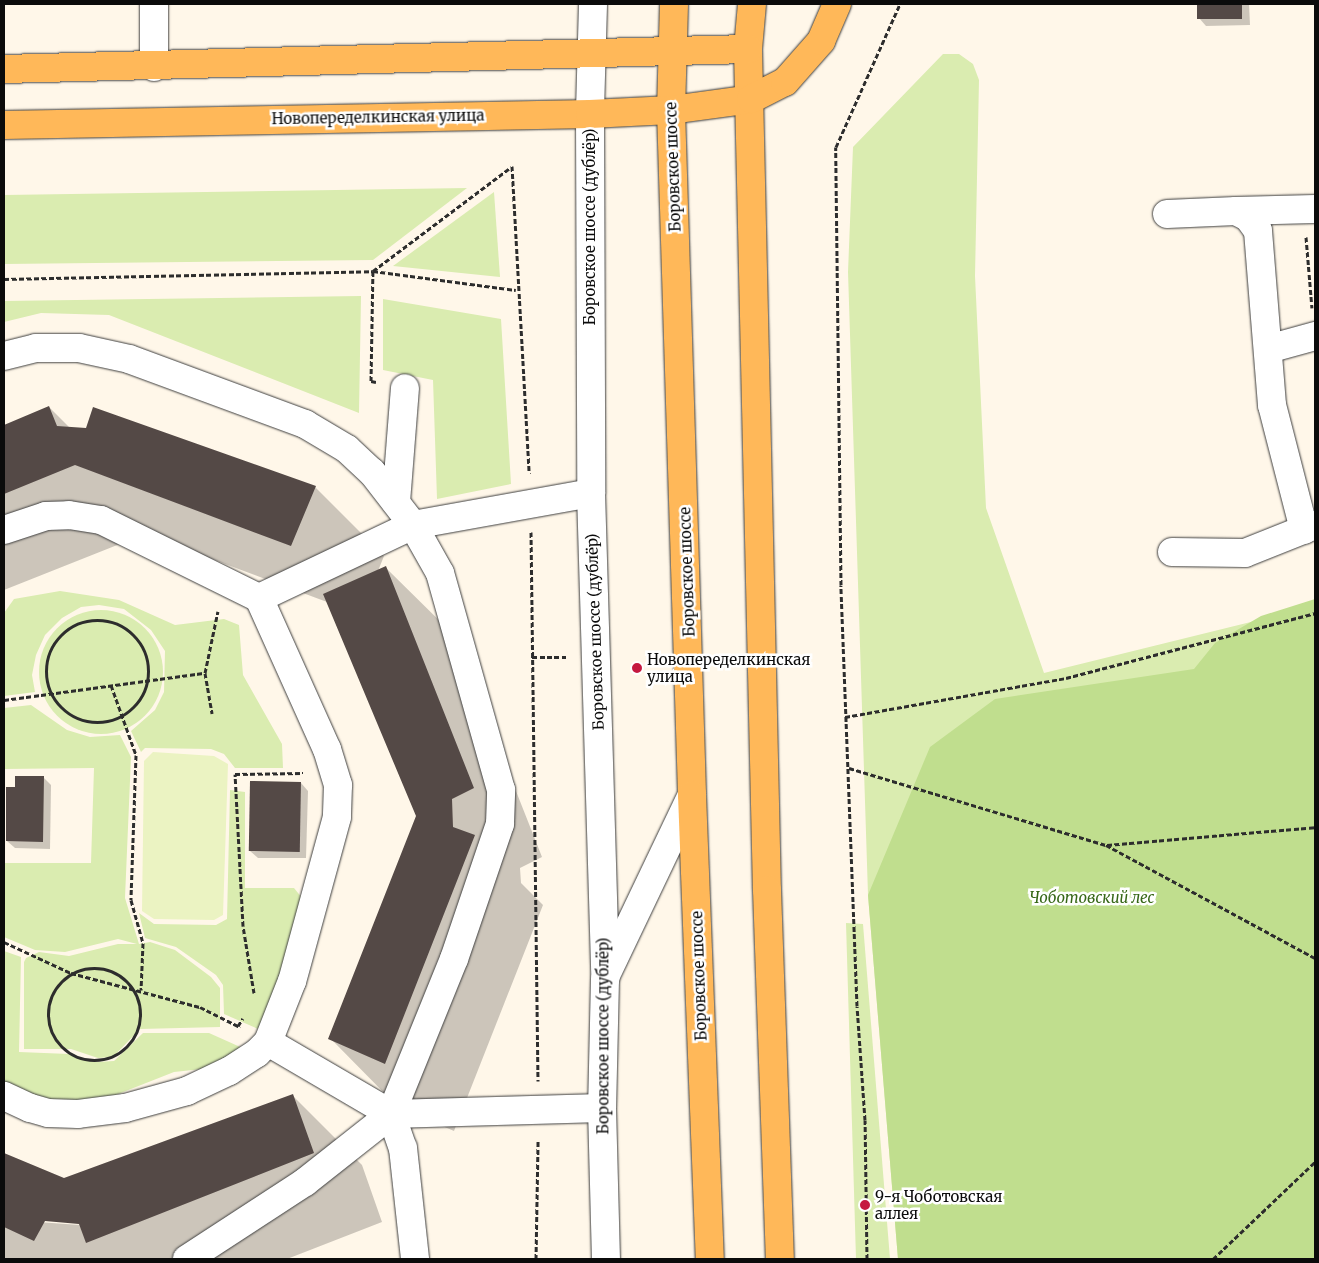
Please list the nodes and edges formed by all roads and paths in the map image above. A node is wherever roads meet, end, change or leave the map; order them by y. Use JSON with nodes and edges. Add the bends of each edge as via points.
{"nodes":[{"id":1,"x":154,"y":4,"type":"edge"},
{"id":2,"x":593,"y":4,"type":"edge"},
{"id":3,"x":674,"y":4,"type":"edge"},
{"id":4,"x":752,"y":4,"type":"edge"},
{"id":5,"x":837,"y":4,"type":"edge"},
{"id":6,"x":900,"y":4,"type":"edge"},
{"id":7,"x":748,"y":49,"type":"junction"},
{"id":8,"x":672,"y":53,"type":"junction"},
{"id":9,"x":592,"y":54,"type":"junction"},
{"id":10,"x":154,"y":67,"type":"junction"},
{"id":11,"x":4,"y":69,"type":"edge"},
{"id":12,"x":751,"y":99,"type":"junction"},
{"id":13,"x":671,"y":110,"type":"junction"},
{"id":14,"x":590,"y":114,"type":"junction"},
{"id":15,"x":4,"y":125,"type":"edge"},
{"id":16,"x":1236,"y":211,"type":"junction"},
{"id":17,"x":1167,"y":214,"type":"dead end"},
{"id":18,"x":1310,"y":218,"type":"edge"},
{"id":19,"x":373,"y":271,"type":"junction"},
{"id":20,"x":4,"y":279,"type":"edge"},
{"id":21,"x":516,"y":290,"type":"junction"},
{"id":22,"x":1315,"y":337,"type":"edge"},
{"id":23,"x":1268,"y":349,"type":"junction"},
{"id":24,"x":4,"y":356,"type":"edge"},
{"id":25,"x":405,"y":388,"type":"joint"},
{"id":26,"x":591,"y":493,"type":"junction"},
{"id":27,"x":396,"y":502,"type":"junction"},
{"id":28,"x":531,"y":505,"type":"junction"},
{"id":29,"x":413,"y":524,"type":"junction"},
{"id":30,"x":1310,"y":527,"type":"edge"},
{"id":31,"x":4,"y":530,"type":"edge"},
{"id":32,"x":1172,"y":552,"type":"dead end"},
{"id":33,"x":224,"y":581,"type":"junction"},
{"id":34,"x":259,"y":598,"type":"junction"},
{"id":35,"x":1315,"y":613,"type":"edge"},
{"id":36,"x":577,"y":656,"type":"dead end"},
{"id":37,"x":532,"y":657,"type":"junction"},
{"id":38,"x":204,"y":673,"type":"junction"},
{"id":39,"x":148,"y":680,"type":"junction"},
{"id":40,"x":111,"y":685,"type":"junction"},
{"id":41,"x":52,"y":694,"type":"junction"},
{"id":42,"x":4,"y":700,"type":"edge"},
{"id":43,"x":212,"y":713,"type":"dead end"},
{"id":44,"x":121,"y":716,"type":"junction"},
{"id":45,"x":845,"y":717,"type":"junction"},
{"id":46,"x":849,"y":768,"type":"junction"},
{"id":47,"x":334,"y":772,"type":"junction"},
{"id":48,"x":692,"y":796,"type":"junction"},
{"id":49,"x":1315,"y":827,"type":"edge"},
{"id":50,"x":1106,"y":845,"type":"junction"},
{"id":51,"x":4,"y":942,"type":"edge"},
{"id":52,"x":1315,"y":958,"type":"edge"},
{"id":53,"x":71,"y":972,"type":"junction"},
{"id":54,"x":604,"y":979,"type":"junction"},
{"id":55,"x":129,"y":986,"type":"junction"},
{"id":56,"x":141,"y":990,"type":"junction"},
{"id":57,"x":255,"y":1000,"type":"dead end"},
{"id":58,"x":247,"y":1013,"type":"dead end"},
{"id":59,"x":238,"y":1026,"type":"junction"},
{"id":60,"x":268,"y":1042,"type":"junction"},
{"id":61,"x":4,"y":1096,"type":"edge"},
{"id":62,"x":602,"y":1108,"type":"junction"},
{"id":63,"x":538,"y":1111,"type":"junction"},
{"id":64,"x":391,"y":1114,"type":"junction"},
{"id":65,"x":1315,"y":1162,"type":"edge"},
{"id":66,"x":188,"y":1259,"type":"edge"},
{"id":67,"x":415,"y":1259,"type":"edge"},
{"id":68,"x":536,"y":1259,"type":"edge"},
{"id":69,"x":606,"y":1259,"type":"edge"},
{"id":70,"x":710,"y":1259,"type":"edge"},
{"id":71,"x":780,"y":1259,"type":"edge"},
{"id":72,"x":867,"y":1259,"type":"edge"},
{"id":73,"x":1213,"y":1259,"type":"edge"}],
"edges":[{"from":1,"to":10,"type":"street"},
{"from":2,"to":9,"type":"street","name":"Боровское шоссе (дублёр)"},
{"from":3,"to":8,"type":"main road","name":"Боровское шоссе"},
{"from":4,"to":7,"type":"main road"},
{"from":5,"to":12,"type":"main road","via":[[820,41],[785,82]]},
{"from":6,"to":45,"type":"path","via":[[836,147]]},
{"from":7,"to":8,"type":"main road"},
{"from":7,"to":12,"type":"main road"},
{"from":8,"to":9,"type":"main road"},
{"from":8,"to":13,"type":"main road","name":"Боровское шоссе"},
{"from":9,"to":10,"type":"main road"},
{"from":9,"to":14,"type":"street","name":"Боровское шоссе (дублёр)"},
{"from":10,"to":11,"type":"main road"},
{"from":12,"to":13,"type":"main road","name":"Новопеределкинская улица"},
{"from":12,"to":71,"type":"main road","via":[[766,880]]},
{"from":13,"to":14,"type":"main road","name":"Новопеределкинская улица"},
{"from":13,"to":48,"type":"main road","name":"Боровское шоссе"},
{"from":14,"to":15,"type":"main road","name":"Новопеределкинская улица"},
{"from":14,"to":26,"type":"street","name":"Боровское шоссе (дублёр)"},
{"from":16,"to":17,"type":"street"},
{"from":16,"to":18,"type":"street"},
{"from":16,"to":23,"type":"street","via":[[1253,222],[1261,241]]},
{"from":18,"to":22,"type":"path"},
{"from":19,"to":20,"type":"path"},
{"from":19,"to":21,"type":"path"},
{"from":19,"to":21,"type":"path","via":[[512,166]]},
{"from":19,"to":25,"type":"path","via":[[371,381]]},
{"from":21,"to":28,"type":"path"},
{"from":22,"to":23,"type":"street"},
{"from":23,"to":30,"type":"street","via":[[1272,405]]},
{"from":24,"to":27,"type":"street","via":[[36,348],[79,348],[121,358],[305,424],[347,449],[372,472]]},
{"from":25,"to":27,"type":"street"},
{"from":26,"to":28,"type":"street"},
{"from":26,"to":54,"type":"street","name":"Боровское шоссе (дублёр)"},
{"from":27,"to":29,"type":"street"},
{"from":28,"to":29,"type":"street","via":[[446,516]]},
{"from":28,"to":37,"type":"path"},
{"from":29,"to":34,"type":"street"},
{"from":29,"to":64,"type":"street","via":[[440,573],[501,790],[500,824],[454,958]]},
{"from":30,"to":32,"type":"street","via":[[1246,553]]},
{"from":31,"to":33,"type":"street","via":[[46,516],[69,515],[101,520]]},
{"from":33,"to":34,"type":"street"},
{"from":33,"to":38,"type":"path"},
{"from":34,"to":47,"type":"street","via":[[327,749]]},
{"from":35,"to":45,"type":"path","via":[[1066,678]]},
{"from":36,"to":37,"type":"path"},
{"from":37,"to":63,"type":"path"},
{"from":38,"to":39,"type":"path"},
{"from":38,"to":43,"type":"path"},
{"from":39,"to":40,"type":"path"},
{"from":39,"to":41,"type":"path","via":[[148,663],[130,630],[112,620],[91,619],[74,625],[57,641],[48,657],[46,672]]},
{"from":39,"to":44,"type":"path","via":[[142,693]]},
{"from":40,"to":41,"type":"path"},
{"from":40,"to":44,"type":"path"},
{"from":41,"to":42,"type":"path"},
{"from":41,"to":44,"type":"path","via":[[61,709],[78,719],[110,720]]},
{"from":44,"to":56,"type":"path","via":[[136,755],[131,900],[143,943]]},
{"from":45,"to":46,"type":"path"},
{"from":46,"to":50,"type":"path"},
{"from":46,"to":72,"type":"path","via":[[857,1006],[865,1120]]},
{"from":47,"to":57,"type":"path","via":[[236,774],[243,926]]},
{"from":47,"to":60,"type":"street","via":[[338,785],[334,826],[292,982]]},
{"from":48,"to":54,"type":"street"},
{"from":48,"to":70,"type":"main road","name":"Боровское шоссе"},
{"from":49,"to":50,"type":"path"},
{"from":50,"to":52,"type":"path"},
{"from":51,"to":53,"type":"path"},
{"from":53,"to":55,"type":"path"},
{"from":53,"to":55,"type":"path","via":[[94,967],[112,971]]},
{"from":53,"to":55,"type":"path","via":[[57,987],[49,1005],[48,1021],[52,1035],[62,1049],[88,1060],[116,1054],[140,1029],[138,997]]},
{"from":54,"to":62,"type":"street","name":"Боровское шоссе (дублёр)"},
{"from":55,"to":56,"type":"path"},
{"from":56,"to":59,"type":"path","via":[[200,1007]]},
{"from":58,"to":59,"type":"path"},
{"from":59,"to":60,"type":"path"},
{"from":60,"to":61,"type":"street","via":[[229,1071],[187,1091],[125,1108],[78,1114],[48,1113]]},
{"from":60,"to":64,"type":"street"},
{"from":62,"to":63,"type":"street"},
{"from":62,"to":69,"type":"street","name":"Боровское шоссе (дублёр)"},
{"from":63,"to":64,"type":"street"},
{"from":63,"to":68,"type":"path"},
{"from":64,"to":66,"type":"street","via":[[305,1182]]},
{"from":64,"to":67,"type":"street","via":[[403,1148]]},
{"from":65,"to":73,"type":"path"}]}
